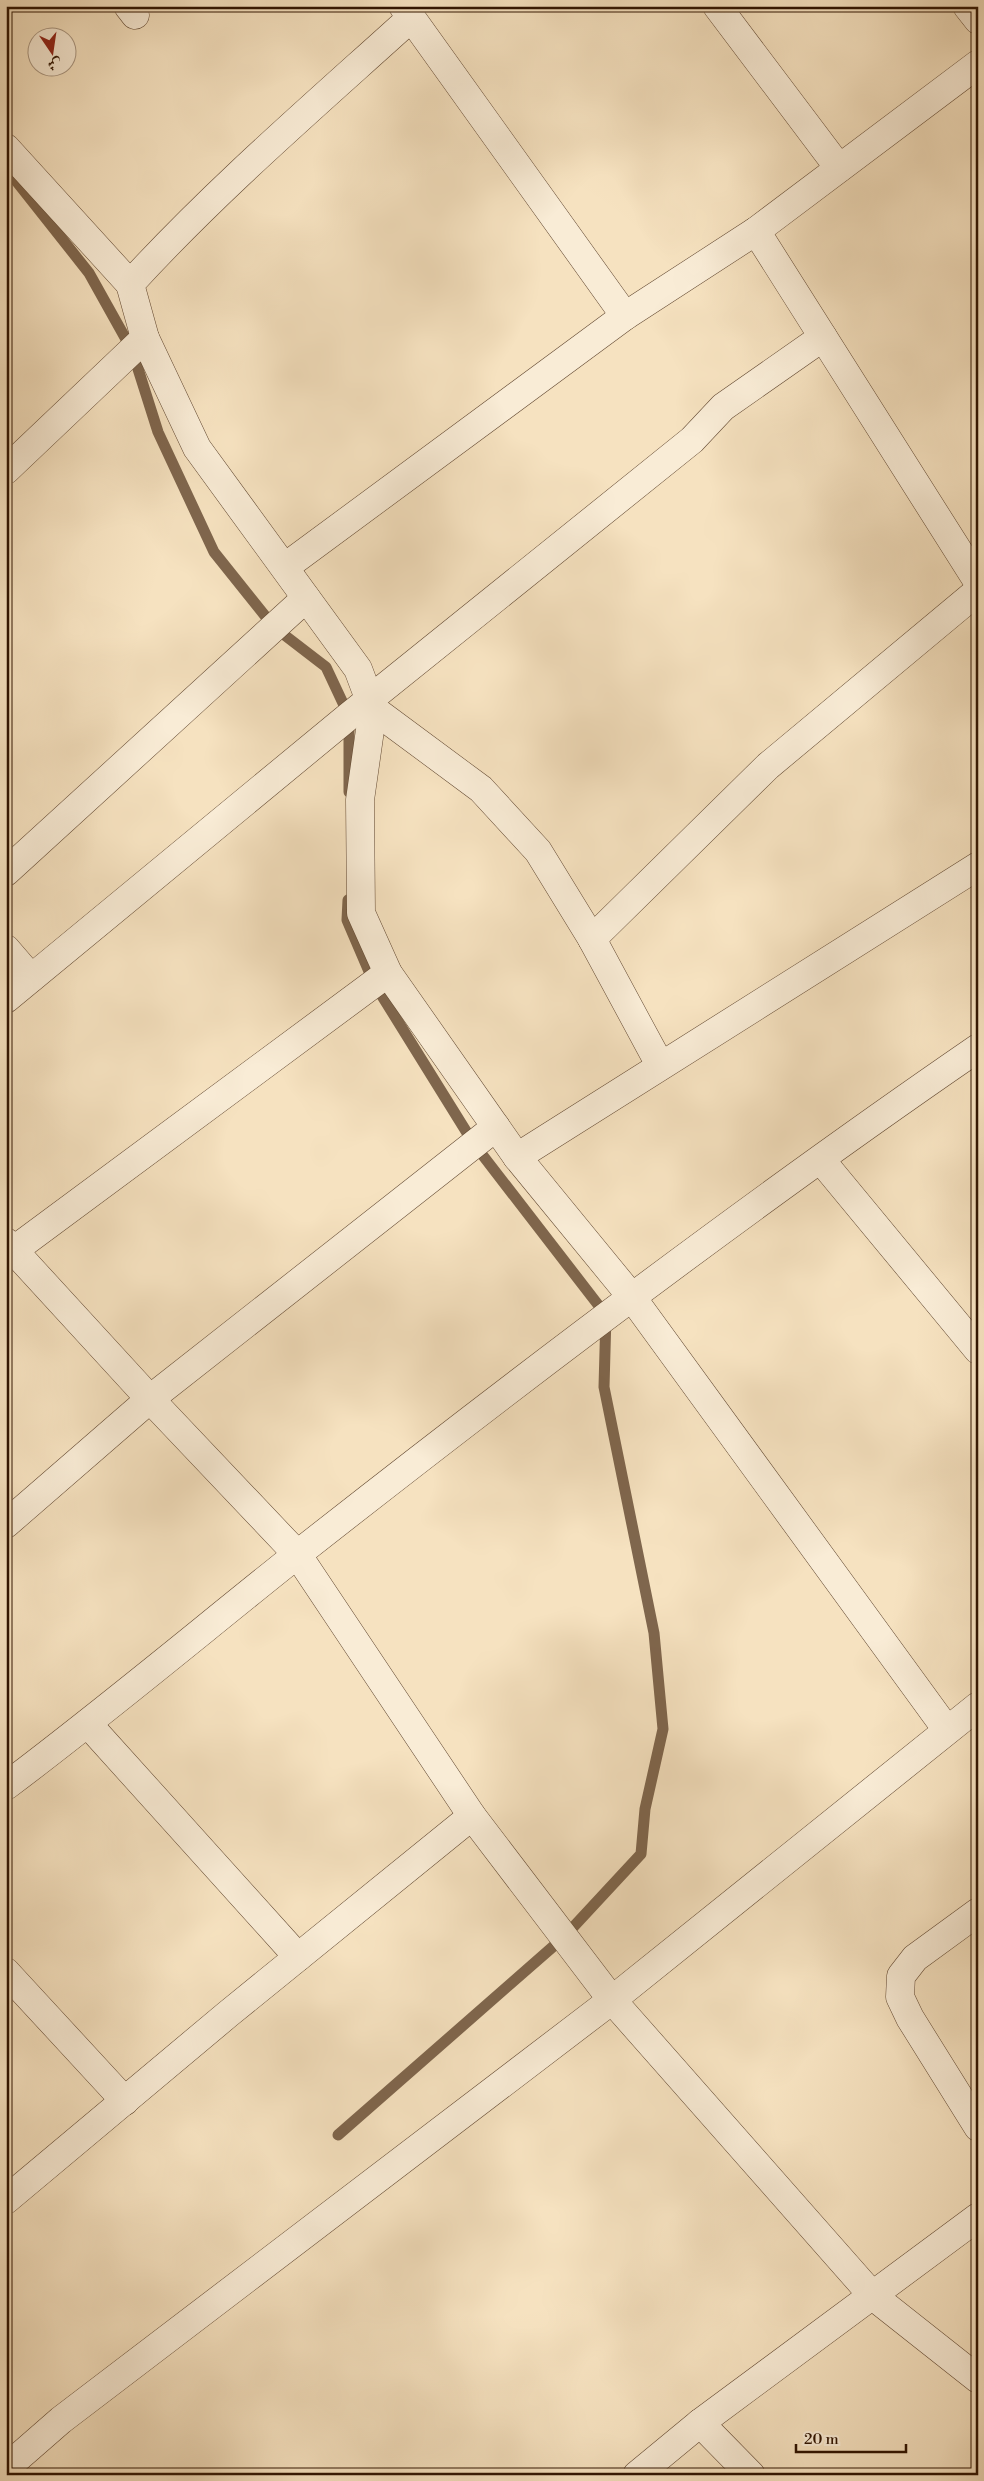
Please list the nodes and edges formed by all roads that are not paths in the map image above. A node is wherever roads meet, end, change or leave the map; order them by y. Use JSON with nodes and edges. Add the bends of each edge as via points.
{"nodes":[{"id":1,"x":717,"y":6,"type":"edge"},
{"id":2,"x":967,"y":6,"type":"edge"},
{"id":3,"x":407,"y":12,"type":"edge"},
{"id":4,"x":978,"y":20,"type":"edge"},
{"id":5,"x":978,"y":64,"type":"edge"},
{"id":6,"x":6,"y":148,"type":"edge"},
{"id":7,"x":839,"y":168,"type":"junction"},
{"id":8,"x":756,"y":231,"type":"junction"},
{"id":9,"x":130,"y":284,"type":"junction"},
{"id":10,"x":625,"y":316,"type":"junction"},
{"id":11,"x":823,"y":337,"type":"junction"},
{"id":12,"x":145,"y":338,"type":"junction"},
{"id":13,"x":6,"y":470,"type":"edge"},
{"id":14,"x":285,"y":567,"type":"junction"},
{"id":15,"x":978,"y":582,"type":"edge"},
{"id":16,"x":978,"y":591,"type":"edge"},
{"id":17,"x":306,"y":598,"type":"junction"},
{"id":18,"x":372,"y":704,"type":"junction"},
{"id":19,"x":976,"y":870,"type":"edge"},
{"id":20,"x":6,"y":872,"type":"edge"},
{"id":21,"x":592,"y":939,"type":"junction"},
{"id":22,"x":6,"y":949,"type":"edge"},
{"id":23,"x":388,"y":972,"type":"junction"},
{"id":24,"x":31,"y":978,"type":"junction"},
{"id":25,"x":6,"y":999,"type":"edge"},
{"id":26,"x":978,"y":1048,"type":"edge"},
{"id":27,"x":660,"y":1065,"type":"junction"},
{"id":28,"x":496,"y":1127,"type":"junction"},
{"id":29,"x":517,"y":1157,"type":"junction"},
{"id":30,"x":821,"y":1160,"type":"junction"},
{"id":31,"x":10,"y":1246,"type":"edge"},
{"id":32,"x":631,"y":1296,"type":"junction"},
{"id":33,"x":978,"y":1350,"type":"edge"},
{"id":34,"x":150,"y":1399,"type":"junction"},
{"id":35,"x":6,"y":1524,"type":"edge"},
{"id":36,"x":297,"y":1554,"type":"junction"},
{"id":37,"x":978,"y":1706,"type":"edge"},
{"id":38,"x":88,"y":1724,"type":"junction"},
{"id":39,"x":947,"y":1730,"type":"junction"},
{"id":40,"x":6,"y":1786,"type":"edge"},
{"id":41,"x":472,"y":1816,"type":"junction"},
{"id":42,"x":978,"y":1912,"type":"edge"},
{"id":43,"x":298,"y":1957,"type":"junction"},
{"id":44,"x":6,"y":1972,"type":"edge"},
{"id":45,"x":612,"y":2000,"type":"junction"},
{"id":46,"x":125,"y":2100,"type":"junction"},
{"id":47,"x":978,"y":2127,"type":"edge"},
{"id":48,"x":6,"y":2200,"type":"edge"},
{"id":49,"x":978,"y":2217,"type":"edge"},
{"id":50,"x":873,"y":2296,"type":"junction"},
{"id":51,"x":978,"y":2379,"type":"edge"},
{"id":52,"x":700,"y":2423,"type":"junction"},
{"id":53,"x":6,"y":2468,"type":"edge"},
{"id":54,"x":637,"y":2475,"type":"edge"},
{"id":55,"x":751,"y":2475,"type":"edge"}],
"edges":[{"from":1,"to":7,"type":"street"},
{"from":2,"to":4,"type":"street"},
{"from":3,"to":9,"type":"street","via":[[164,247]]},
{"from":3,"to":10,"type":"street"},
{"from":5,"to":7,"type":"street"},
{"from":6,"to":9,"type":"street"},
{"from":7,"to":8,"type":"street"},
{"from":8,"to":10,"type":"street"},
{"from":8,"to":11,"type":"street"},
{"from":9,"to":12,"type":"street"},
{"from":10,"to":14,"type":"street"},
{"from":11,"to":15,"type":"street"},
{"from":11,"to":18,"type":"street","via":[[722,406],[692,440]]},
{"from":12,"to":13,"type":"street"},
{"from":12,"to":14,"type":"street","via":[[197,448]]},
{"from":14,"to":17,"type":"street"},
{"from":16,"to":21,"type":"street","via":[[768,766]]},
{"from":17,"to":18,"type":"street","via":[[358,669]]},
{"from":17,"to":20,"type":"street"},
{"from":18,"to":21,"type":"street","via":[[481,788],[538,851]]},
{"from":18,"to":23,"type":"street","via":[[360,800],[361,913]]},
{"from":18,"to":24,"type":"street"},
{"from":19,"to":27,"type":"street"},
{"from":21,"to":27,"type":"street"},
{"from":22,"to":24,"type":"street"},
{"from":23,"to":28,"type":"street"},
{"from":23,"to":31,"type":"street"},
{"from":24,"to":25,"type":"street"},
{"from":26,"to":30,"type":"street"},
{"from":27,"to":29,"type":"street"},
{"from":28,"to":29,"type":"street"},
{"from":28,"to":34,"type":"street"},
{"from":29,"to":32,"type":"street"},
{"from":30,"to":32,"type":"street"},
{"from":30,"to":33,"type":"street"},
{"from":31,"to":34,"type":"street"},
{"from":32,"to":36,"type":"street"},
{"from":32,"to":39,"type":"street"},
{"from":34,"to":35,"type":"street"},
{"from":34,"to":36,"type":"street"},
{"from":36,"to":38,"type":"street"},
{"from":36,"to":41,"type":"street"},
{"from":37,"to":39,"type":"street"},
{"from":38,"to":40,"type":"street"},
{"from":38,"to":43,"type":"street"},
{"from":39,"to":45,"type":"street"},
{"from":41,"to":43,"type":"street"},
{"from":41,"to":45,"type":"street"},
{"from":42,"to":47,"type":"street","via":[[915,1958],[901,1976],[900,1998]]},
{"from":43,"to":46,"type":"street"},
{"from":44,"to":46,"type":"street"},
{"from":45,"to":50,"type":"street"},
{"from":45,"to":53,"type":"street","via":[[61,2420]]},
{"from":46,"to":48,"type":"street"},
{"from":49,"to":50,"type":"street"},
{"from":50,"to":51,"type":"street"},
{"from":50,"to":52,"type":"street"},
{"from":52,"to":54,"type":"street"},
{"from":52,"to":55,"type":"street"}]}
